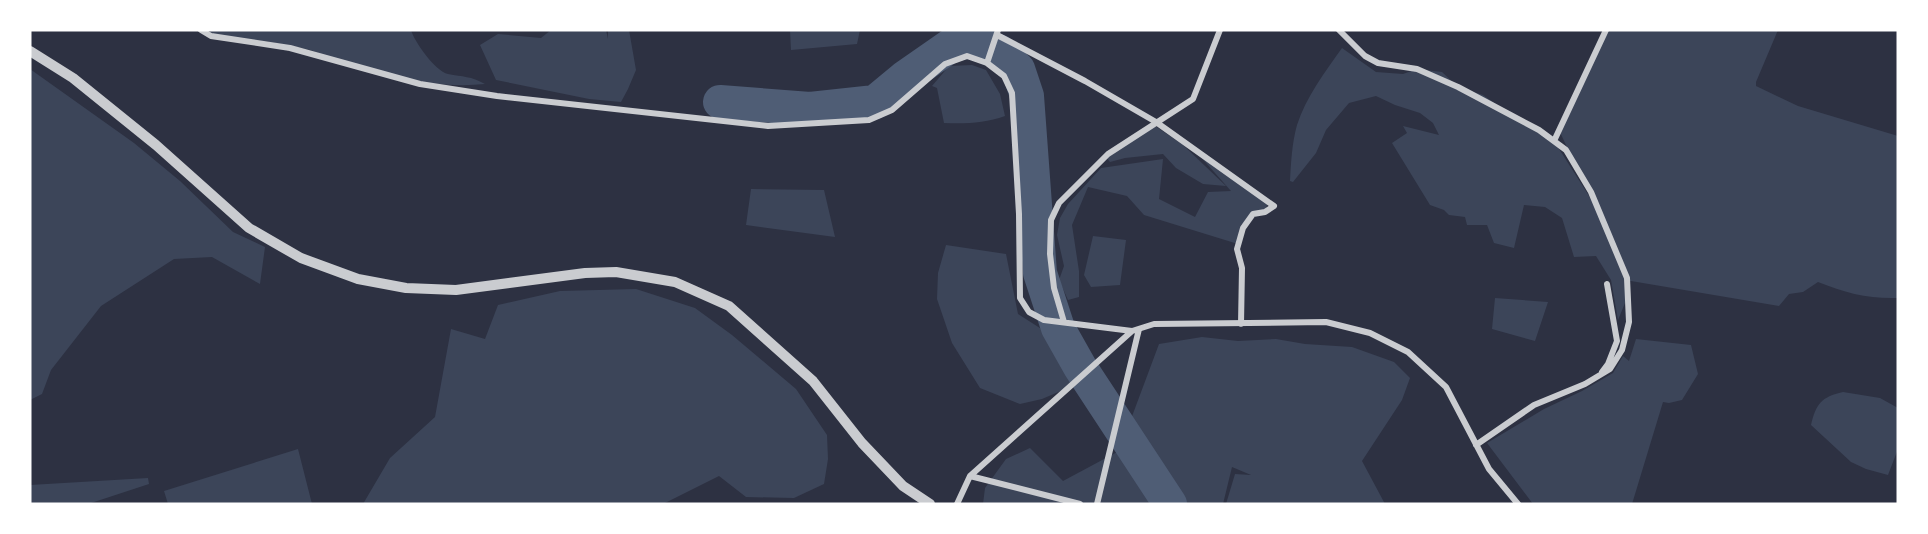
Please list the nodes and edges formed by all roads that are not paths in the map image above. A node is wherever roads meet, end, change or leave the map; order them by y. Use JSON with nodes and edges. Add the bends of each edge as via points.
{"nodes":[{"id":1,"x":201,"y":30,"type":"edge"},
{"id":2,"x":1220,"y":30,"type":"edge"},
{"id":3,"x":1339,"y":30,"type":"edge"},
{"id":4,"x":1606,"y":30,"type":"edge"},
{"id":5,"x":997,"y":35,"type":"edge"},
{"id":6,"x":30,"y":51,"type":"edge"},
{"id":7,"x":989,"y":60,"type":"junction"},
{"id":8,"x":1156,"y":122,"type":"junction"},
{"id":9,"x":1554,"y":141,"type":"junction"},
{"id":10,"x":1607,"y":284,"type":"dead end"},
{"id":11,"x":1064,"y":322,"type":"junction"},
{"id":12,"x":1241,"y":324,"type":"junction"},
{"id":13,"x":1136,"y":330,"type":"junction"},
{"id":14,"x":1600,"y":375,"type":"junction"},
{"id":15,"x":1476,"y":445,"type":"junction"},
{"id":16,"x":970,"y":476,"type":"junction"},
{"id":17,"x":922,"y":502,"type":"edge"},
{"id":18,"x":957,"y":504,"type":"edge"},
{"id":19,"x":1080,"y":504,"type":"edge"},
{"id":20,"x":1097,"y":504,"type":"edge"},
{"id":21,"x":1518,"y":504,"type":"edge"}],
"edges":[{"from":1,"to":7,"type":"street","via":[[211,36],[290,48],[420,84],[768,126],[869,120],[892,110],[945,64],[967,56]]},
{"from":2,"to":8,"type":"street","via":[[1193,99]]},
{"from":3,"to":9,"type":"street","via":[[1365,56],[1378,63],[1417,69],[1448,82]]},
{"from":4,"to":9,"type":"street"},
{"from":5,"to":7,"type":"street"},
{"from":5,"to":8,"type":"street"},
{"from":6,"to":17,"type":"street","via":[[73,78],[249,228],[301,258],[358,279],[406,288],[456,290],[616,272],[675,282],[729,306],[813,381],[862,443]]},
{"from":7,"to":11,"type":"street","via":[[1004,76],[1012,93],[1020,298],[1029,312],[1044,320]]},
{"from":8,"to":11,"type":"street","via":[[1108,154],[1059,203],[1051,220],[1054,288]]},
{"from":8,"to":12,"type":"street","via":[[1274,206],[1253,214],[1243,228],[1237,249],[1242,268]]},
{"from":9,"to":14,"type":"street","via":[[1566,150],[1591,192],[1627,278],[1629,322],[1622,350],[1610,369]]},
{"from":10,"to":14,"type":"street","via":[[1617,341]]},
{"from":11,"to":13,"type":"street"},
{"from":12,"to":13,"type":"street","via":[[1154,324]]},
{"from":12,"to":15,"type":"street","via":[[1326,322],[1370,333],[1408,352],[1446,387]]},
{"from":13,"to":16,"type":"street"},
{"from":13,"to":20,"type":"street"},
{"from":14,"to":15,"type":"street","via":[[1534,405]]},
{"from":15,"to":21,"type":"street","via":[[1489,469]]},
{"from":16,"to":18,"type":"street"},
{"from":16,"to":19,"type":"street"}]}
